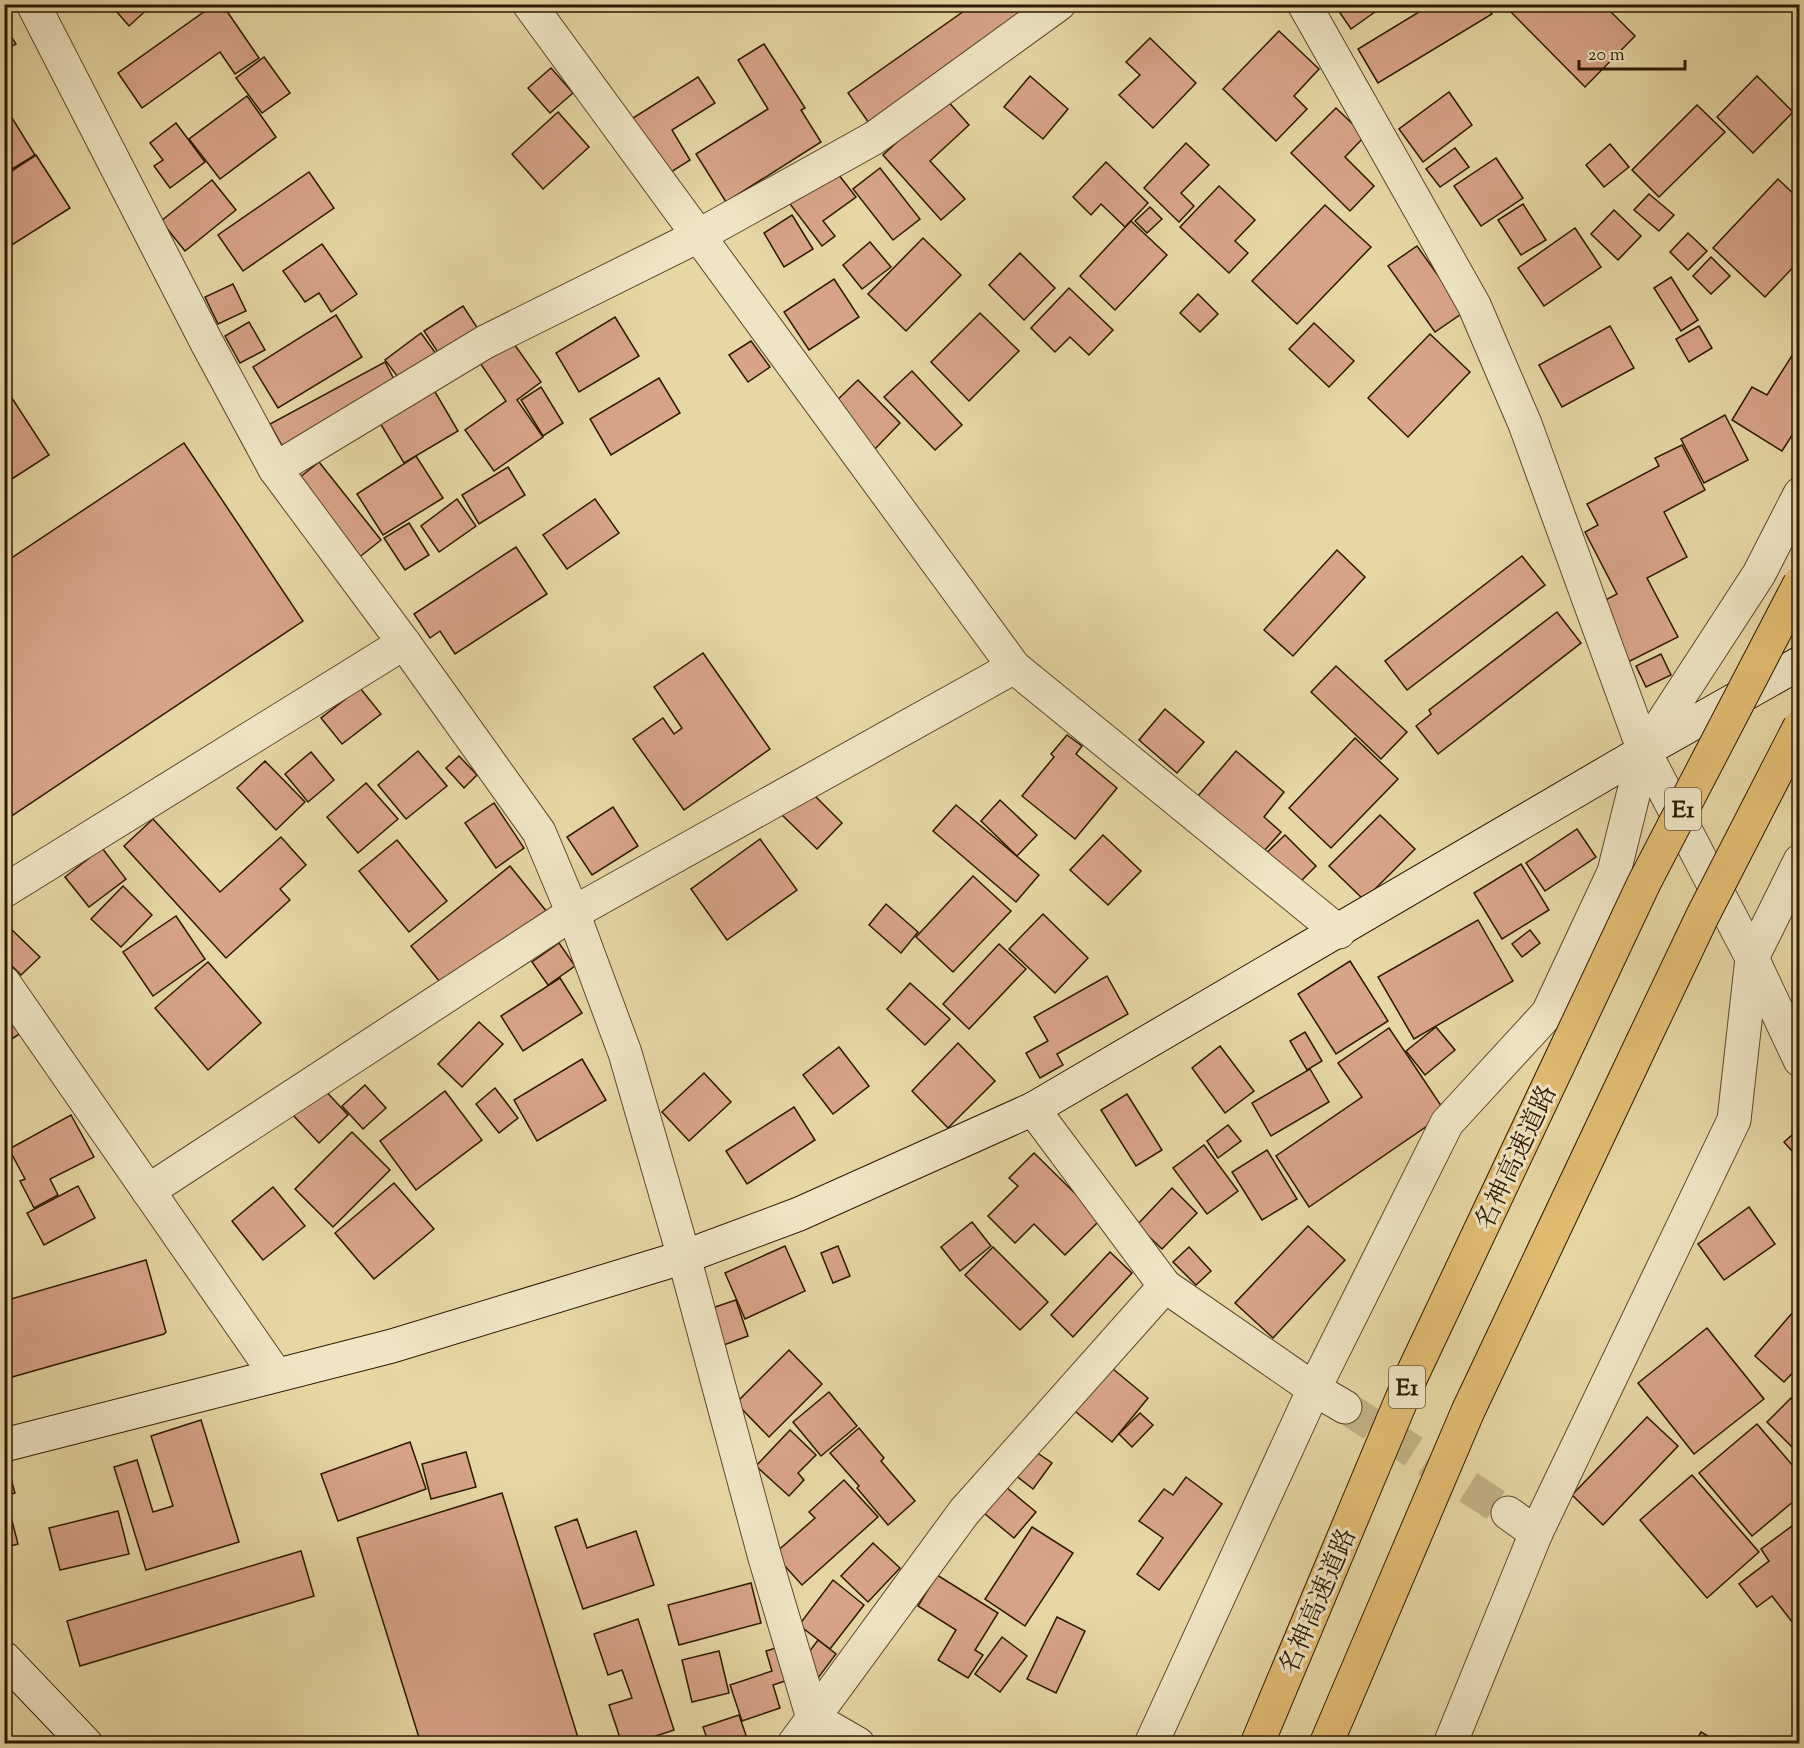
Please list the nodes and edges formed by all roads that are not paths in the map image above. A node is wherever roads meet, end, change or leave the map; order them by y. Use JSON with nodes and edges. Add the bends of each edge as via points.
{"nodes":[{"id":1,"x":33,"y":4,"type":"edge"},
{"id":2,"x":529,"y":4,"type":"edge"},
{"id":3,"x":1059,"y":4,"type":"edge"},
{"id":4,"x":1304,"y":4,"type":"edge"},
{"id":5,"x":698,"y":236,"type":"junction"},
{"id":6,"x":274,"y":469,"type":"junction"},
{"id":7,"x":1800,"y":494,"type":"edge"},
{"id":8,"x":1800,"y":583,"type":"edge"},
{"id":9,"x":404,"y":643,"type":"junction"},
{"id":10,"x":1800,"y":663,"type":"edge"},
{"id":11,"x":1014,"y":667,"type":"junction"},
{"id":12,"x":1800,"y":726,"type":"edge"},
{"id":13,"x":1644,"y":752,"type":"junction"},
{"id":14,"x":1800,"y":861,"type":"edge"},
{"id":15,"x":4,"y":891,"type":"edge"},
{"id":16,"x":573,"y":913,"type":"junction"},
{"id":17,"x":1339,"y":932,"type":"junction"},
{"id":18,"x":1752,"y":958,"type":"junction"},
{"id":19,"x":4,"y":983,"type":"edge"},
{"id":20,"x":1800,"y":1060,"type":"edge"},
{"id":21,"x":1033,"y":1109,"type":"junction"},
{"id":22,"x":148,"y":1191,"type":"junction"},
{"id":23,"x":684,"y":1257,"type":"junction"},
{"id":24,"x":1165,"y":1286,"type":"junction"},
{"id":25,"x":276,"y":1375,"type":"junction"},
{"id":26,"x":1314,"y":1389,"type":"junction"},
{"id":27,"x":1345,"y":1407,"type":"tunnel mouth"},
{"id":28,"x":4,"y":1445,"type":"edge"},
{"id":29,"x":1508,"y":1513,"type":"tunnel mouth"},
{"id":30,"x":1536,"y":1533,"type":"junction"},
{"id":31,"x":4,"y":1658,"type":"edge"},
{"id":32,"x":804,"y":1731,"type":"edge"},
{"id":33,"x":87,"y":1743,"type":"edge"},
{"id":34,"x":858,"y":1743,"type":"edge"},
{"id":35,"x":1151,"y":1743,"type":"edge"},
{"id":36,"x":1257,"y":1743,"type":"edge"},
{"id":37,"x":1326,"y":1743,"type":"edge"},
{"id":38,"x":1450,"y":1743,"type":"edge"}],
"edges":[{"from":1,"to":6,"type":"street"},
{"from":2,"to":5,"type":"street"},
{"from":3,"to":5,"type":"street","via":[[874,138]]},
{"from":4,"to":13,"type":"street","via":[[1474,305],[1525,424]]},
{"from":5,"to":6,"type":"street","via":[[485,342]]},
{"from":5,"to":11,"type":"street"},
{"from":6,"to":9,"type":"street"},
{"from":7,"to":13,"type":"street","via":[[1758,573]]},
{"from":8,"to":36,"type":"highway","name":"名神高速道路","number":"E1","bridge":true,"via":[[1644,883],[1411,1377]]},
{"from":9,"to":15,"type":"street"},
{"from":9,"to":16,"type":"street","via":[[539,832]]},
{"from":10,"to":13,"type":"street"},
{"from":11,"to":16,"type":"street"},
{"from":11,"to":17,"type":"street"},
{"from":12,"to":37,"type":"highway","bridge":true,"via":[[1703,915],[1468,1411]]},
{"from":13,"to":17,"type":"street"},
{"from":13,"to":18,"type":"street"},
{"from":13,"to":26,"type":"street","via":[[1614,872],[1548,1013],[1447,1123]]},
{"from":14,"to":18,"type":"street"},
{"from":16,"to":22,"type":"street"},
{"from":16,"to":23,"type":"street","via":[[625,1053]]},
{"from":17,"to":21,"type":"street"},
{"from":18,"to":20,"type":"street"},
{"from":18,"to":30,"type":"street","via":[[1734,1120]]},
{"from":19,"to":22,"type":"street"},
{"from":21,"to":23,"type":"street","via":[[800,1214]]},
{"from":21,"to":24,"type":"street"},
{"from":22,"to":25,"type":"street"},
{"from":23,"to":25,"type":"street","via":[[392,1346]]},
{"from":23,"to":32,"type":"street","via":[[765,1558]]},
{"from":24,"to":26,"type":"street"},
{"from":24,"to":32,"type":"street","via":[[964,1512]]},
{"from":25,"to":28,"type":"street"},
{"from":26,"to":27,"type":"street"},
{"from":26,"to":35,"type":"street"},
{"from":29,"to":30,"type":"street"},
{"from":30,"to":38,"type":"street"},
{"from":31,"to":33,"type":"street"},
{"from":32,"to":34,"type":"street"}]}
